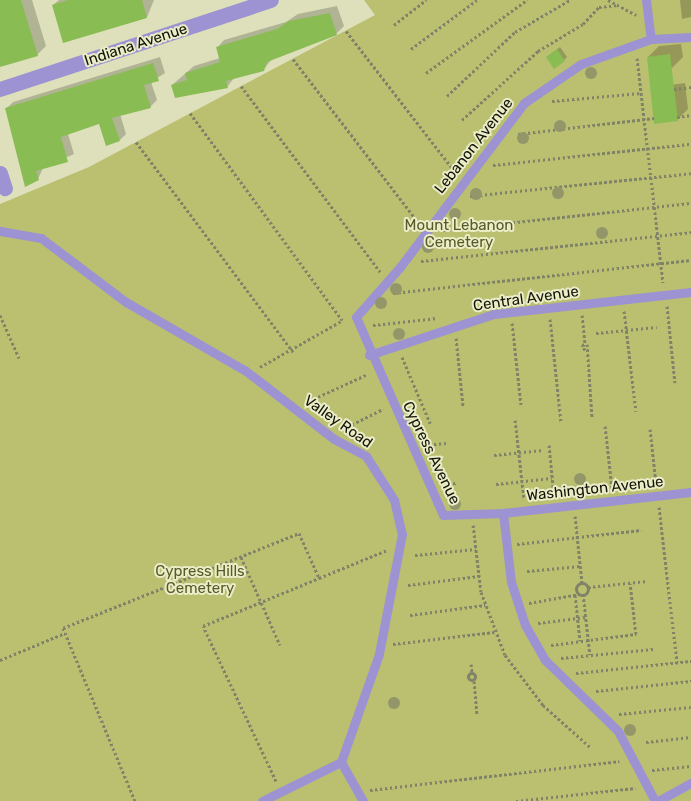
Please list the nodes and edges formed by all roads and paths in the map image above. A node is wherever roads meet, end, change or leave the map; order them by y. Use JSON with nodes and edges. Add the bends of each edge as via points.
{"nodes":[{"id":1,"x":271,"y":0,"type":"edge"},
{"id":2,"x":426,"y":0,"type":"edge"},
{"id":3,"x":476,"y":0,"type":"edge"},
{"id":4,"x":526,"y":0,"type":"edge"},
{"id":5,"x":570,"y":0,"type":"edge"},
{"id":6,"x":608,"y":0,"type":"edge"},
{"id":7,"x":646,"y":0,"type":"edge"},
{"id":8,"x":617,"y":5,"type":"junction"},
{"id":9,"x":629,"y":11,"type":"dead end"},
{"id":10,"x":394,"y":25,"type":"dead end"},
{"id":11,"x":346,"y":31,"type":"dead end"},
{"id":12,"x":691,"y":37,"type":"edge"},
{"id":13,"x":651,"y":39,"type":"junction"},
{"id":14,"x":636,"y":45,"type":"junction"},
{"id":15,"x":411,"y":49,"type":"dead end"},
{"id":16,"x":293,"y":59,"type":"dead end"},
{"id":17,"x":426,"y":73,"type":"dead end"},
{"id":18,"x":241,"y":86,"type":"dead end"},
{"id":19,"x":691,"y":87,"type":"edge"},
{"id":20,"x":0,"y":89,"type":"edge"},
{"id":21,"x":674,"y":89,"type":"dead end"},
{"id":22,"x":641,"y":93,"type":"junction"},
{"id":23,"x":446,"y":96,"type":"dead end"},
{"id":24,"x":524,"y":103,"type":"junction"},
{"id":25,"x":190,"y":113,"type":"dead end"},
{"id":26,"x":691,"y":115,"type":"edge"},
{"id":27,"x":677,"y":116,"type":"dead end"},
{"id":28,"x":654,"y":118,"type":"dead end"},
{"id":29,"x":644,"y":119,"type":"junction"},
{"id":30,"x":462,"y":120,"type":"dead end"},
{"id":31,"x":496,"y":136,"type":"junction"},
{"id":32,"x":136,"y":142,"type":"dead end"},
{"id":33,"x":691,"y":144,"type":"edge"},
{"id":34,"x":648,"y":149,"type":"junction"},
{"id":35,"x":473,"y":167,"type":"junction"},
{"id":36,"x":0,"y":173,"type":"edge"},
{"id":37,"x":691,"y":173,"type":"edge"},
{"id":38,"x":651,"y":177,"type":"junction"},
{"id":39,"x":462,"y":181,"type":"junction"},
{"id":40,"x":5,"y":188,"type":"dead end"},
{"id":41,"x":450,"y":198,"type":"junction"},
{"id":42,"x":691,"y":203,"type":"edge"},
{"id":43,"x":654,"y":207,"type":"junction"},
{"id":44,"x":0,"y":231,"type":"edge"},
{"id":45,"x":426,"y":232,"type":"junction"},
{"id":46,"x":691,"y":232,"type":"edge"},
{"id":47,"x":658,"y":235,"type":"junction"},
{"id":48,"x":691,"y":260,"type":"edge"},
{"id":49,"x":403,"y":263,"type":"junction"},
{"id":50,"x":661,"y":264,"type":"junction"},
{"id":51,"x":387,"y":281,"type":"junction"},
{"id":52,"x":691,"y":292,"type":"edge"},
{"id":53,"x":375,"y":296,"type":"junction"},
{"id":54,"x":665,"y":296,"type":"junction"},
{"id":55,"x":623,"y":300,"type":"junction"},
{"id":56,"x":580,"y":305,"type":"junction"},
{"id":57,"x":548,"y":309,"type":"junction"},
{"id":58,"x":512,"y":313,"type":"junction"},
{"id":59,"x":0,"y":315,"type":"edge"},
{"id":60,"x":448,"y":316,"type":"dead end"},
{"id":61,"x":356,"y":317,"type":"junction"},
{"id":62,"x":342,"y":320,"type":"junction"},
{"id":63,"x":455,"y":325,"type":"junction"},
{"id":64,"x":360,"y":327,"type":"junction"},
{"id":65,"x":657,"y":327,"type":"dead end"},
{"id":66,"x":627,"y":330,"type":"junction"},
{"id":67,"x":596,"y":333,"type":"dead end"},
{"id":68,"x":397,"y":345,"type":"junction"},
{"id":69,"x":293,"y":352,"type":"junction"},
{"id":70,"x":369,"y":354,"type":"junction"},
{"id":71,"x":19,"y":358,"type":"dead end"},
{"id":72,"x":256,"y":368,"type":"dead end"},
{"id":73,"x":376,"y":370,"type":"junction"},
{"id":74,"x":675,"y":383,"type":"dead end"},
{"id":75,"x":309,"y":400,"type":"dead end"},
{"id":76,"x":392,"y":404,"type":"junction"},
{"id":77,"x":520,"y":405,"type":"dead end"},
{"id":78,"x":463,"y":406,"type":"dead end"},
{"id":79,"x":636,"y":411,"type":"dead end"},
{"id":80,"x":592,"y":417,"type":"dead end"},
{"id":81,"x":515,"y":420,"type":"dead end"},
{"id":82,"x":561,"y":422,"type":"dead end"},
{"id":83,"x":430,"y":423,"type":"dead end"},
{"id":84,"x":605,"y":426,"type":"dead end"},
{"id":85,"x":343,"y":429,"type":"dead end"},
{"id":86,"x":650,"y":429,"type":"dead end"},
{"id":87,"x":446,"y":443,"type":"dead end"},
{"id":88,"x":549,"y":445,"type":"dead end"},
{"id":89,"x":411,"y":446,"type":"junction"},
{"id":90,"x":543,"y":450,"type":"dead end"},
{"id":91,"x":518,"y":452,"type":"junction"},
{"id":92,"x":494,"y":455,"type":"dead end"},
{"id":93,"x":552,"y":478,"type":"junction"},
{"id":94,"x":522,"y":481,"type":"junction"},
{"id":95,"x":496,"y":484,"type":"dead end"},
{"id":96,"x":691,"y":492,"type":"edge"},
{"id":97,"x":657,"y":496,"type":"junction"},
{"id":98,"x":614,"y":501,"type":"junction"},
{"id":99,"x":574,"y":505,"type":"junction"},
{"id":100,"x":556,"y":507,"type":"junction"},
{"id":101,"x":525,"y":510,"type":"junction"},
{"id":102,"x":503,"y":513,"type":"junction"},
{"id":103,"x":471,"y":514,"type":"junction"},
{"id":104,"x":641,"y":530,"type":"dead end"},
{"id":105,"x":577,"y":537,"type":"junction"},
{"id":106,"x":400,"y":544,"type":"junction"},
{"id":107,"x":507,"y":545,"type":"junction"},
{"id":108,"x":476,"y":549,"type":"junction"},
{"id":109,"x":415,"y":555,"type":"dead end"},
{"id":110,"x":241,"y":556,"type":"junction"},
{"id":111,"x":580,"y":566,"type":"junction"},
{"id":112,"x":527,"y":571,"type":"dead end"},
{"id":113,"x":479,"y":576,"type":"junction"},
{"id":114,"x":319,"y":578,"type":"junction"},
{"id":115,"x":647,"y":581,"type":"dead end"},
{"id":116,"x":582,"y":583,"type":"junction"},
{"id":117,"x":630,"y":583,"type":"junction"},
{"id":118,"x":408,"y":585,"type":"dead end"},
{"id":119,"x":588,"y":587,"type":"junction"},
{"id":120,"x":576,"y":594,"type":"junction"},
{"id":121,"x":583,"y":594,"type":"junction"},
{"id":122,"x":261,"y":602,"type":"junction"},
{"id":123,"x":518,"y":604,"type":"junction"},
{"id":124,"x":485,"y":605,"type":"junction"},
{"id":125,"x":410,"y":615,"type":"dead end"},
{"id":126,"x":586,"y":617,"type":"junction"},
{"id":127,"x":578,"y":618,"type":"junction"},
{"id":128,"x":525,"y":625,"type":"junction"},
{"id":129,"x":494,"y":632,"type":"junction"},
{"id":130,"x":65,"y":633,"type":"junction"},
{"id":131,"x":588,"y":640,"type":"junction"},
{"id":132,"x":580,"y":641,"type":"junction"},
{"id":133,"x":389,"y":644,"type":"dead end"},
{"id":134,"x":280,"y":645,"type":"dead end"},
{"id":135,"x":538,"y":646,"type":"junction"},
{"id":136,"x":654,"y":649,"type":"dead end"},
{"id":137,"x":590,"y":655,"type":"junction"},
{"id":138,"x":0,"y":660,"type":"edge"},
{"id":139,"x":545,"y":660,"type":"junction"},
{"id":140,"x":691,"y":661,"type":"edge"},
{"id":141,"x":677,"y":662,"type":"junction"},
{"id":142,"x":471,"y":664,"type":"dead end"},
{"id":143,"x":560,"y":675,"type":"junction"},
{"id":144,"x":691,"y":681,"type":"edge"},
{"id":145,"x":578,"y":693,"type":"junction"},
{"id":146,"x":691,"y":707,"type":"edge"},
{"id":147,"x":477,"y":715,"type":"dead end"},
{"id":148,"x":602,"y":716,"type":"junction"},
{"id":149,"x":691,"y":737,"type":"edge"},
{"id":150,"x":646,"y":742,"type":"dead end"},
{"id":151,"x":591,"y":748,"type":"dead end"},
{"id":152,"x":635,"y":759,"type":"junction"},
{"id":153,"x":341,"y":762,"type":"junction"},
{"id":154,"x":691,"y":766,"type":"edge"},
{"id":155,"x":641,"y":771,"type":"junction"},
{"id":156,"x":691,"y":783,"type":"edge"},
{"id":157,"x":648,"y":786,"type":"junction"},
{"id":158,"x":364,"y":790,"type":"dead end"},
{"id":159,"x":282,"y":794,"type":"junction"},
{"id":160,"x":135,"y":801,"type":"edge"},
{"id":161,"x":262,"y":801,"type":"edge"},
{"id":162,"x":363,"y":801,"type":"edge"},
{"id":163,"x":516,"y":801,"type":"edge"},
{"id":164,"x":656,"y":801,"type":"edge"}],
"edges":[{"from":1,"to":20,"type":"street","name":"Indiana Avenue"},
{"from":2,"to":10,"type":"path"},
{"from":3,"to":15,"type":"path"},
{"from":4,"to":17,"type":"path"},
{"from":5,"to":23,"type":"path","via":[[515,32]]},
{"from":6,"to":8,"type":"path"},
{"from":7,"to":13,"type":"lane"},
{"from":8,"to":9,"type":"path"},
{"from":8,"to":30,"type":"path","via":[[599,6],[583,24],[538,51]]},
{"from":11,"to":39,"type":"path"},
{"from":12,"to":13,"type":"lane","name":"Lebanon Avenue"},
{"from":13,"to":14,"type":"lane","name":"Lebanon Avenue"},
{"from":14,"to":22,"type":"path"},
{"from":14,"to":24,"type":"lane","name":"Lebanon Avenue","via":[[581,64]]},
{"from":16,"to":45,"type":"path"},
{"from":18,"to":51,"type":"path"},
{"from":19,"to":21,"type":"path"},
{"from":22,"to":24,"type":"path"},
{"from":22,"to":29,"type":"path"},
{"from":24,"to":31,"type":"lane","name":"Lebanon Avenue"},
{"from":25,"to":62,"type":"path"},
{"from":26,"to":27,"type":"path"},
{"from":28,"to":29,"type":"path"},
{"from":29,"to":31,"type":"path"},
{"from":29,"to":34,"type":"path"},
{"from":31,"to":35,"type":"lane","name":"Lebanon Avenue"},
{"from":32,"to":69,"type":"path"},
{"from":33,"to":34,"type":"path"},
{"from":34,"to":35,"type":"path"},
{"from":34,"to":38,"type":"path"},
{"from":35,"to":39,"type":"lane","name":"Lebanon Avenue"},
{"from":36,"to":40,"type":"street"},
{"from":37,"to":38,"type":"path"},
{"from":38,"to":41,"type":"path"},
{"from":38,"to":43,"type":"path"},
{"from":39,"to":41,"type":"lane","name":"Lebanon Avenue"},
{"from":41,"to":45,"type":"lane","name":"Lebanon Avenue"},
{"from":42,"to":43,"type":"path"},
{"from":43,"to":45,"type":"path"},
{"from":43,"to":47,"type":"path"},
{"from":44,"to":106,"type":"lane","name":"Valley Road","via":[[41,238],[126,302],[246,371],[334,439],[366,456],[394,500]]},
{"from":45,"to":49,"type":"lane","name":"Lebanon Avenue"},
{"from":46,"to":47,"type":"path"},
{"from":47,"to":49,"type":"path"},
{"from":47,"to":50,"type":"path"},
{"from":48,"to":50,"type":"path"},
{"from":49,"to":51,"type":"lane","name":"Lebanon Avenue"},
{"from":50,"to":53,"type":"path"},
{"from":50,"to":54,"type":"path"},
{"from":51,"to":53,"type":"lane","name":"Lebanon Avenue"},
{"from":52,"to":54,"type":"lane","name":"Central Avenue"},
{"from":53,"to":61,"type":"lane","name":"Lebanon Avenue"},
{"from":54,"to":55,"type":"lane","name":"Central Avenue"},
{"from":54,"to":74,"type":"path"},
{"from":55,"to":56,"type":"lane","name":"Central Avenue"},
{"from":55,"to":66,"type":"path"},
{"from":56,"to":57,"type":"lane","name":"Central Avenue"},
{"from":56,"to":80,"type":"path"},
{"from":57,"to":58,"type":"lane","name":"Central Avenue"},
{"from":57,"to":82,"type":"path"},
{"from":58,"to":63,"type":"lane","name":"Central Avenue"},
{"from":58,"to":77,"type":"path"},
{"from":59,"to":71,"type":"path"},
{"from":60,"to":64,"type":"path"},
{"from":61,"to":62,"type":"path"},
{"from":61,"to":64,"type":"lane","name":"Cypress Avenue"},
{"from":62,"to":69,"type":"path"},
{"from":63,"to":68,"type":"lane","name":"Central Avenue"},
{"from":63,"to":78,"type":"path"},
{"from":64,"to":70,"type":"lane","name":"Cypress Avenue"},
{"from":65,"to":66,"type":"path"},
{"from":66,"to":67,"type":"path"},
{"from":66,"to":79,"type":"path"},
{"from":68,"to":70,"type":"lane","name":"Central Avenue"},
{"from":68,"to":83,"type":"path"},
{"from":69,"to":72,"type":"path"},
{"from":70,"to":73,"type":"lane","name":"Cypress Avenue"},
{"from":73,"to":75,"type":"path"},
{"from":73,"to":76,"type":"lane","name":"Cypress Avenue"},
{"from":76,"to":85,"type":"path"},
{"from":76,"to":89,"type":"lane","name":"Cypress Avenue"},
{"from":81,"to":91,"type":"path"},
{"from":84,"to":98,"type":"path"},
{"from":86,"to":97,"type":"path"},
{"from":87,"to":89,"type":"path"},
{"from":88,"to":93,"type":"path"},
{"from":89,"to":103,"type":"lane","name":"Cypress Avenue","via":[[444,515]]},
{"from":90,"to":91,"type":"path"},
{"from":91,"to":92,"type":"path"},
{"from":91,"to":94,"type":"path"},
{"from":93,"to":94,"type":"path"},
{"from":93,"to":100,"type":"path"},
{"from":94,"to":95,"type":"path"},
{"from":94,"to":101,"type":"path"},
{"from":96,"to":97,"type":"lane","name":"Washington Avenue"},
{"from":97,"to":98,"type":"lane","name":"Washington Avenue"},
{"from":97,"to":141,"type":"path"},
{"from":98,"to":99,"type":"lane","name":"Washington Avenue"},
{"from":99,"to":100,"type":"lane","name":"Washington Avenue"},
{"from":99,"to":105,"type":"path"},
{"from":100,"to":101,"type":"lane","name":"Washington Avenue"},
{"from":101,"to":102,"type":"lane","name":"Washington Avenue"},
{"from":102,"to":103,"type":"lane","name":"Cypress Avenue"},
{"from":102,"to":107,"type":"lane"},
{"from":103,"to":108,"type":"path"},
{"from":104,"to":105,"type":"path"},
{"from":105,"to":107,"type":"path"},
{"from":105,"to":111,"type":"path"},
{"from":106,"to":114,"type":"path"},
{"from":106,"to":153,"type":"lane","name":"Valley Road","via":[[379,654]]},
{"from":107,"to":123,"type":"lane"},
{"from":108,"to":109,"type":"path"},
{"from":108,"to":113,"type":"path"},
{"from":110,"to":114,"type":"path","via":[[299,533]]},
{"from":110,"to":122,"type":"path"},
{"from":110,"to":130,"type":"path","via":[[63,628]]},
{"from":111,"to":112,"type":"path"},
{"from":111,"to":116,"type":"path"},
{"from":113,"to":118,"type":"path"},
{"from":113,"to":124,"type":"path"},
{"from":114,"to":122,"type":"path"},
{"from":115,"to":117,"type":"path"},
{"from":116,"to":119,"type":"path"},
{"from":116,"to":120,"type":"path","via":[[576,584]]},
{"from":117,"to":119,"type":"path"},
{"from":117,"to":131,"type":"path","via":[[636,634]]},
{"from":119,"to":121,"type":"path","via":[[588,593]]},
{"from":120,"to":121,"type":"path"},
{"from":120,"to":123,"type":"path"},
{"from":120,"to":127,"type":"path"},
{"from":121,"to":126,"type":"path"},
{"from":122,"to":134,"type":"path"},
{"from":122,"to":159,"type":"path","via":[[203,626]]},
{"from":123,"to":128,"type":"lane"},
{"from":124,"to":125,"type":"path"},
{"from":124,"to":129,"type":"path"},
{"from":126,"to":127,"type":"path"},
{"from":126,"to":131,"type":"path"},
{"from":127,"to":128,"type":"path"},
{"from":127,"to":132,"type":"path"},
{"from":128,"to":135,"type":"lane"},
{"from":129,"to":133,"type":"path"},
{"from":129,"to":151,"type":"path","via":[[522,680]]},
{"from":130,"to":138,"type":"path"},
{"from":130,"to":160,"type":"path"},
{"from":131,"to":132,"type":"path"},
{"from":131,"to":137,"type":"path"},
{"from":132,"to":135,"type":"path"},
{"from":135,"to":139,"type":"lane"},
{"from":136,"to":137,"type":"path"},
{"from":137,"to":139,"type":"path"},
{"from":139,"to":143,"type":"lane"},
{"from":140,"to":141,"type":"path"},
{"from":141,"to":143,"type":"path"},
{"from":142,"to":147,"type":"path"},
{"from":143,"to":145,"type":"lane"},
{"from":144,"to":145,"type":"path"},
{"from":145,"to":148,"type":"lane"},
{"from":146,"to":148,"type":"path"},
{"from":148,"to":152,"type":"lane"},
{"from":149,"to":150,"type":"path"},
{"from":152,"to":155,"type":"lane"},
{"from":152,"to":158,"type":"path"},
{"from":153,"to":159,"type":"lane"},
{"from":153,"to":162,"type":"lane"},
{"from":154,"to":155,"type":"path"},
{"from":155,"to":157,"type":"lane"},
{"from":156,"to":164,"type":"lane"},
{"from":157,"to":163,"type":"path"},
{"from":157,"to":164,"type":"lane"},
{"from":159,"to":161,"type":"lane"}]}
